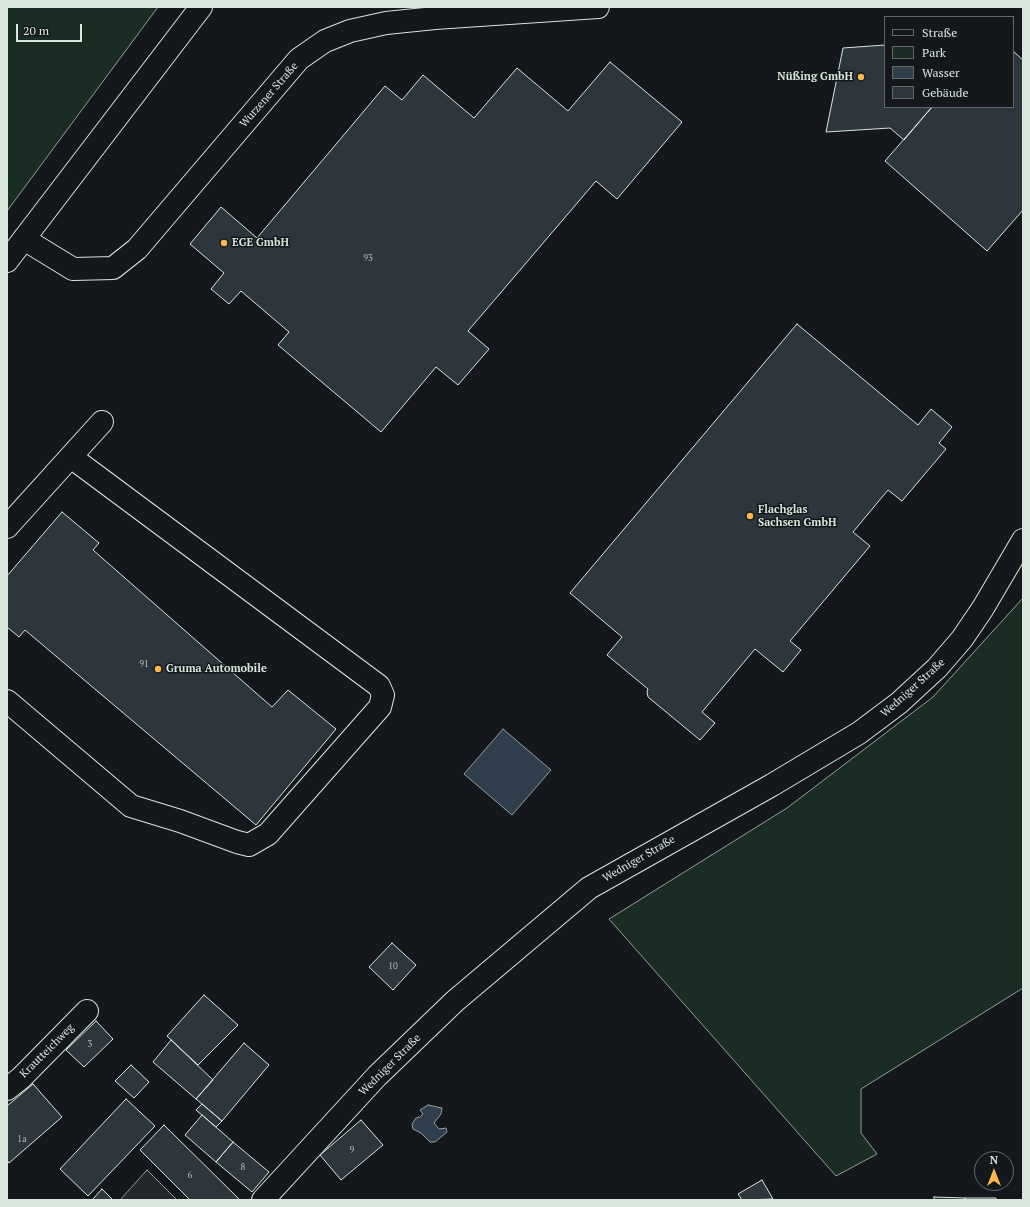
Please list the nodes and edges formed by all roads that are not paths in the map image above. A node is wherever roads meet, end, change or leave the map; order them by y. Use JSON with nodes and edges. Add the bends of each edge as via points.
{"nodes":[{"id":1,"x":201,"y":7,"type":"edge"},
{"id":2,"x":598,"y":7,"type":"edge"},
{"id":3,"x":24,"y":239,"type":"junction"},
{"id":4,"x":7,"y":261,"type":"edge"},
{"id":5,"x":102,"y":422,"type":"dead end"},
{"id":6,"x":71,"y":456,"type":"junction"},
{"id":7,"x":7,"y":527,"type":"edge"},
{"id":8,"x":1023,"y":540,"type":"edge"},
{"id":9,"x":7,"y":701,"type":"edge"},
{"id":10,"x":87,"y":1011,"type":"dead end"},
{"id":11,"x":7,"y":1089,"type":"edge"},
{"id":12,"x":263,"y":1200,"type":"edge"}],
"edges":[{"from":1,"to":3,"type":"street"},
{"from":2,"to":3,"type":"street","name":"Wurzener Straße","via":[[386,23],[350,31],[325,41],[299,59],[137,249],[113,268],[73,269]]},
{"from":3,"to":4,"type":"street"},
{"from":5,"to":6,"type":"street"},
{"from":6,"to":7,"type":"street"},
{"from":6,"to":9,"type":"street","via":[[379,686],[383,695],[380,707],[268,834],[249,844],[131,806]]},
{"from":8,"to":12,"type":"street","name":"Wedniger Straße","via":[[962,639],[937,668],[898,703],[859,733],[589,888],[455,1002],[377,1076]]},
{"from":10,"to":11,"type":"street","name":"Krautteichweg"}]}
